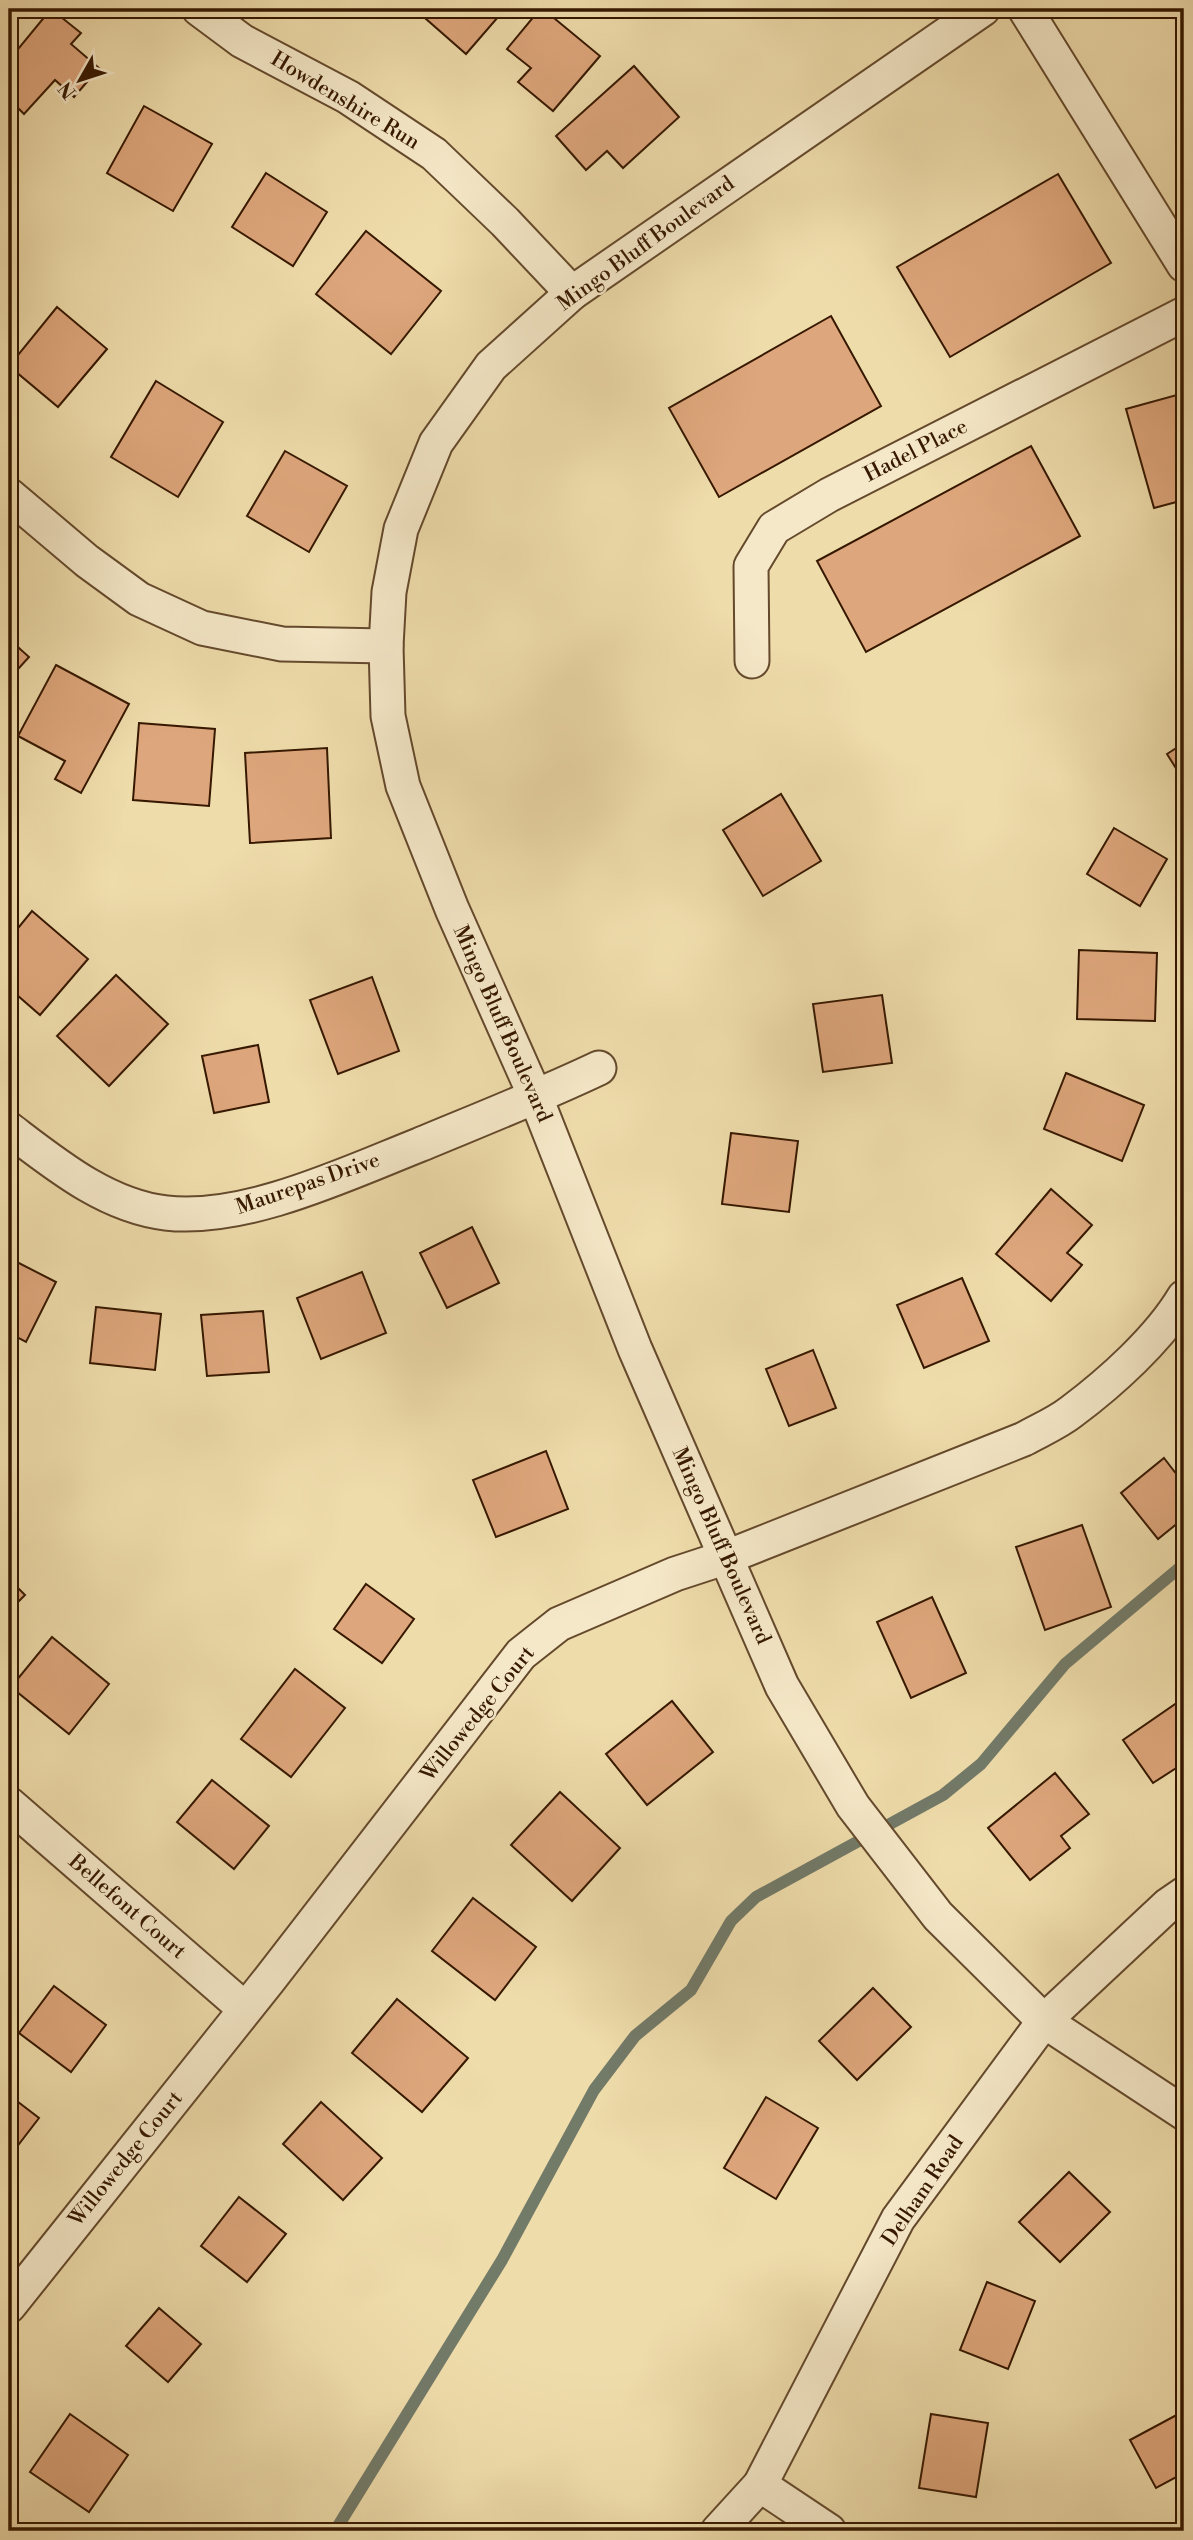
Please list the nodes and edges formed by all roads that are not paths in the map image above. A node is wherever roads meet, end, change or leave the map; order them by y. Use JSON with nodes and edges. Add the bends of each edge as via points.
{"nodes":[{"id":1,"x":199,"y":9,"type":"edge"},
{"id":2,"x":983,"y":9,"type":"edge"},
{"id":3,"x":1025,"y":9,"type":"edge"},
{"id":4,"x":1184,"y":265,"type":"edge"},
{"id":5,"x":572,"y":293,"type":"junction"},
{"id":6,"x":1184,"y":314,"type":"edge"},
{"id":7,"x":9,"y":495,"type":"edge"},
{"id":8,"x":386,"y":646,"type":"junction"},
{"id":9,"x":752,"y":661,"type":"dead end"},
{"id":10,"x":599,"y":1068,"type":"dead end"},
{"id":11,"x":536,"y":1098,"type":"junction"},
{"id":12,"x":9,"y":1129,"type":"edge"},
{"id":13,"x":1184,"y":1297,"type":"edge"},
{"id":14,"x":727,"y":1557,"type":"junction"},
{"id":15,"x":9,"y":1804,"type":"edge"},
{"id":16,"x":1184,"y":1894,"type":"edge"},
{"id":17,"x":246,"y":2010,"type":"junction"},
{"id":18,"x":1044,"y":2021,"type":"junction"},
{"id":19,"x":1184,"y":2113,"type":"edge"},
{"id":20,"x":9,"y":2306,"type":"edge"},
{"id":21,"x":760,"y":2485,"type":"junction"},
{"id":22,"x":718,"y":2531,"type":"edge"},
{"id":23,"x":829,"y":2531,"type":"edge"}],
"edges":[{"from":1,"to":5,"type":"street","name":"Howdenshire Run","via":[[242,41],[348,97],[434,154]]},
{"from":2,"to":5,"type":"street","name":"Mingo Bluff Boulevard"},
{"from":3,"to":4,"type":"street"},
{"from":5,"to":8,"type":"street","name":"Mingo Bluff Boulevard","via":[[491,366],[436,443],[401,529],[389,592]]},
{"from":6,"to":9,"type":"street","name":"Hadel Place","via":[[774,528],[751,566]]},
{"from":7,"to":8,"type":"street","via":[[139,598],[202,628],[282,644]]},
{"from":8,"to":11,"type":"street","name":"Mingo Bluff Boulevard","via":[[388,716],[403,786]]},
{"from":10,"to":11,"type":"street","name":"Maurepas Drive"},
{"from":11,"to":12,"type":"street","name":"Maurepas Drive","via":[[348,1173],[224,1212],[165,1213],[115,1200]]},
{"from":11,"to":14,"type":"street","name":"Mingo Bluff Boulevard","via":[[635,1349]]},
{"from":13,"to":14,"type":"street","name":"Willowedge Court","via":[[1110,1380],[1069,1413],[1024,1439]]},
{"from":14,"to":17,"type":"street","name":"Willowedge Court","via":[[559,1624],[521,1654]]},
{"from":14,"to":18,"type":"street","name":"Mingo Bluff Boulevard","via":[[782,1686],[853,1806],[938,1916]]},
{"from":15,"to":17,"type":"street","name":"Bellefont Court"},
{"from":16,"to":18,"type":"street","name":"Delham Road"},
{"from":17,"to":20,"type":"street","name":"Willowedge Court"},
{"from":18,"to":19,"type":"street","name":"Mingo Bluff Boulevard"},
{"from":18,"to":21,"type":"street","name":"Delham Road","via":[[898,2219]]},
{"from":21,"to":22,"type":"street","name":"Delham Road"},
{"from":21,"to":23,"type":"street"}]}
